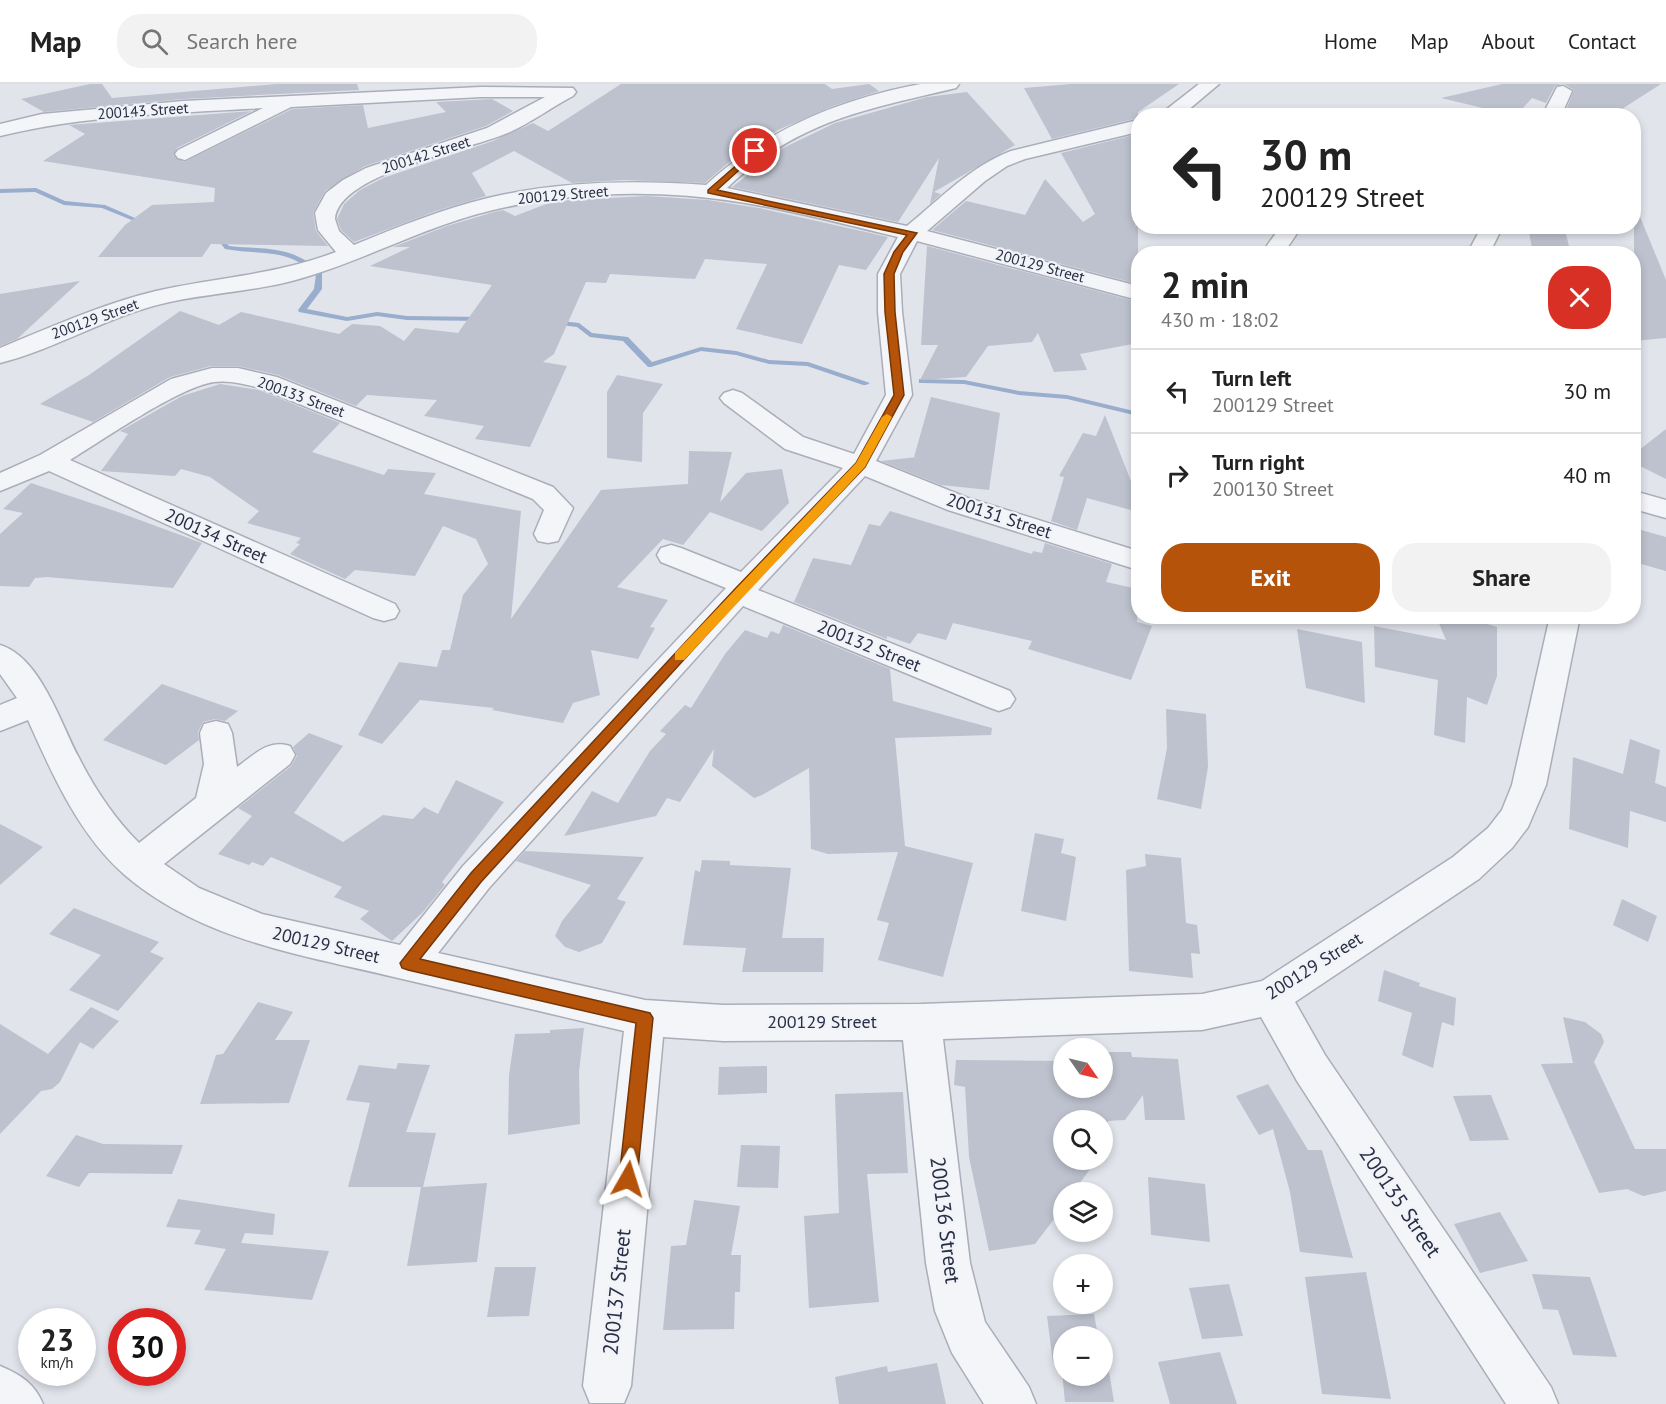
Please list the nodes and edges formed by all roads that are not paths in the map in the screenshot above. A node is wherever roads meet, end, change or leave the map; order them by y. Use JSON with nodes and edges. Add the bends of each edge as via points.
{"nodes":[{"id":1,"x":950,"y":84,"type":"edge"},
{"id":2,"x":1210,"y":84,"type":"edge"},
{"id":3,"x":574,"y":88,"type":"edge"},
{"id":4,"x":1563,"y":91,"type":"dead end"},
{"id":5,"x":287,"y":103,"type":"junction"},
{"id":6,"x":1181,"y":108,"type":"edge"},
{"id":7,"x":1555,"y":108,"type":"edge"},
{"id":8,"x":1131,"y":128,"type":"edge"},
{"id":9,"x":0,"y":130,"type":"edge"},
{"id":10,"x":185,"y":154,"type":"dead end"},
{"id":11,"x":711,"y":192,"type":"junction"},
{"id":12,"x":912,"y":233,"type":"junction"},
{"id":13,"x":342,"y":256,"type":"junction"},
{"id":14,"x":1131,"y":291,"type":"edge"},
{"id":15,"x":0,"y":357,"type":"edge"},
{"id":16,"x":733,"y":398,"type":"dead end"},
{"id":17,"x":49,"y":461,"type":"junction"},
{"id":18,"x":861,"y":465,"type":"junction"},
{"id":19,"x":0,"y":483,"type":"edge"},
{"id":20,"x":1641,"y":502,"type":"edge"},
{"id":21,"x":1666,"y":509,"type":"edge"},
{"id":22,"x":548,"y":534,"type":"dead end"},
{"id":23,"x":671,"y":555,"type":"dead end"},
{"id":24,"x":1131,"y":559,"type":"edge"},
{"id":25,"x":742,"y":589,"type":"junction"},
{"id":26,"x":384,"y":611,"type":"dead end"},
{"id":27,"x":1563,"y":624,"type":"edge"},
{"id":28,"x":0,"y":656,"type":"edge"},
{"id":29,"x":999,"y":699,"type":"dead end"},
{"id":30,"x":36,"y":703,"type":"junction"},
{"id":31,"x":0,"y":719,"type":"edge"},
{"id":32,"x":216,"y":733,"type":"dead end"},
{"id":33,"x":278,"y":755,"type":"dead end"},
{"id":34,"x":211,"y":805,"type":"junction"},
{"id":35,"x":138,"y":865,"type":"junction"},
{"id":36,"x":408,"y":963,"type":"junction"},
{"id":37,"x":1271,"y":997,"type":"junction"},
{"id":38,"x":645,"y":1018,"type":"junction"},
{"id":39,"x":921,"y":1022,"type":"junction"},
{"id":40,"x":607,"y":1386,"type":"dead end"},
{"id":41,"x":0,"y":1390,"type":"edge"},
{"id":42,"x":19,"y":1404,"type":"edge"},
{"id":43,"x":1012,"y":1404,"type":"edge"},
{"id":44,"x":1534,"y":1404,"type":"edge"}],
"edges":[{"from":1,"to":11,"type":"street","via":[[853,107],[798,127],[755,151]]},
{"from":2,"to":6,"type":"street"},
{"from":3,"to":5,"type":"street","name":"200143 Street"},
{"from":3,"to":13,"type":"street","name":"200142 Street","via":[[496,132],[402,161],[335,196],[325,210],[324,223]]},
{"from":4,"to":7,"type":"street"},
{"from":5,"to":9,"type":"street","name":"200143 Street","via":[[74,116]]},
{"from":5,"to":10,"type":"street","name":"200143 Street"},
{"from":8,"to":12,"type":"street","via":[[1000,162]]},
{"from":11,"to":12,"type":"street","name":"200129 Street"},
{"from":11,"to":13,"type":"street","name":"200129 Street","via":[[545,193],[459,212]]},
{"from":12,"to":14,"type":"street","name":"200129 Street"},
{"from":12,"to":18,"type":"street","via":[[889,274],[899,395]]},
{"from":13,"to":15,"type":"street","name":"200129 Street","via":[[298,272],[135,303]]},
{"from":16,"to":18,"type":"street","name":"200131 Street","via":[[794,443]]},
{"from":17,"to":19,"type":"street","name":"200133 Street"},
{"from":17,"to":22,"type":"street","name":"200133 Street","via":[[180,384],[212,375],[238,375],[268,382],[543,493],[559,508]]},
{"from":17,"to":26,"type":"street","name":"200134 Street"},
{"from":18,"to":24,"type":"street","name":"200131 Street","via":[[958,504]]},
{"from":18,"to":25,"type":"street"},
{"from":20,"to":21,"type":"street"},
{"from":23,"to":25,"type":"street","name":"200132 Street"},
{"from":25,"to":29,"type":"street","name":"200132 Street"},
{"from":25,"to":36,"type":"street","via":[[476,877]]},
{"from":27,"to":37,"type":"street","name":"200129 Street","via":[[1529,785],[1516,817],[1500,838],[1466,868]]},
{"from":28,"to":30,"type":"street","name":"200129 Street","via":[[15,669]]},
{"from":30,"to":31,"type":"street"},
{"from":30,"to":35,"type":"street","name":"200129 Street","via":[[63,764],[105,831]]},
{"from":32,"to":34,"type":"street","via":[[221,764]]},
{"from":33,"to":34,"type":"street"},
{"from":34,"to":35,"type":"street"},
{"from":35,"to":36,"type":"street","name":"200129 Street","via":[[186,899],[258,929]]},
{"from":36,"to":38,"type":"street","name":"200129 Street"},
{"from":37,"to":39,"type":"street","name":"200129 Street","via":[[1202,1012]]},
{"from":37,"to":44,"type":"street","name":"200135 Street","via":[[1311,1068]]},
{"from":38,"to":39,"type":"street","name":"200129 Street","via":[[723,1023]]},
{"from":38,"to":40,"type":"street","name":"200137 Street"},
{"from":39,"to":43,"type":"street","name":"200136 Street","via":[[948,1263],[958,1311],[968,1337]]},
{"from":41,"to":42,"type":"street"}]}
